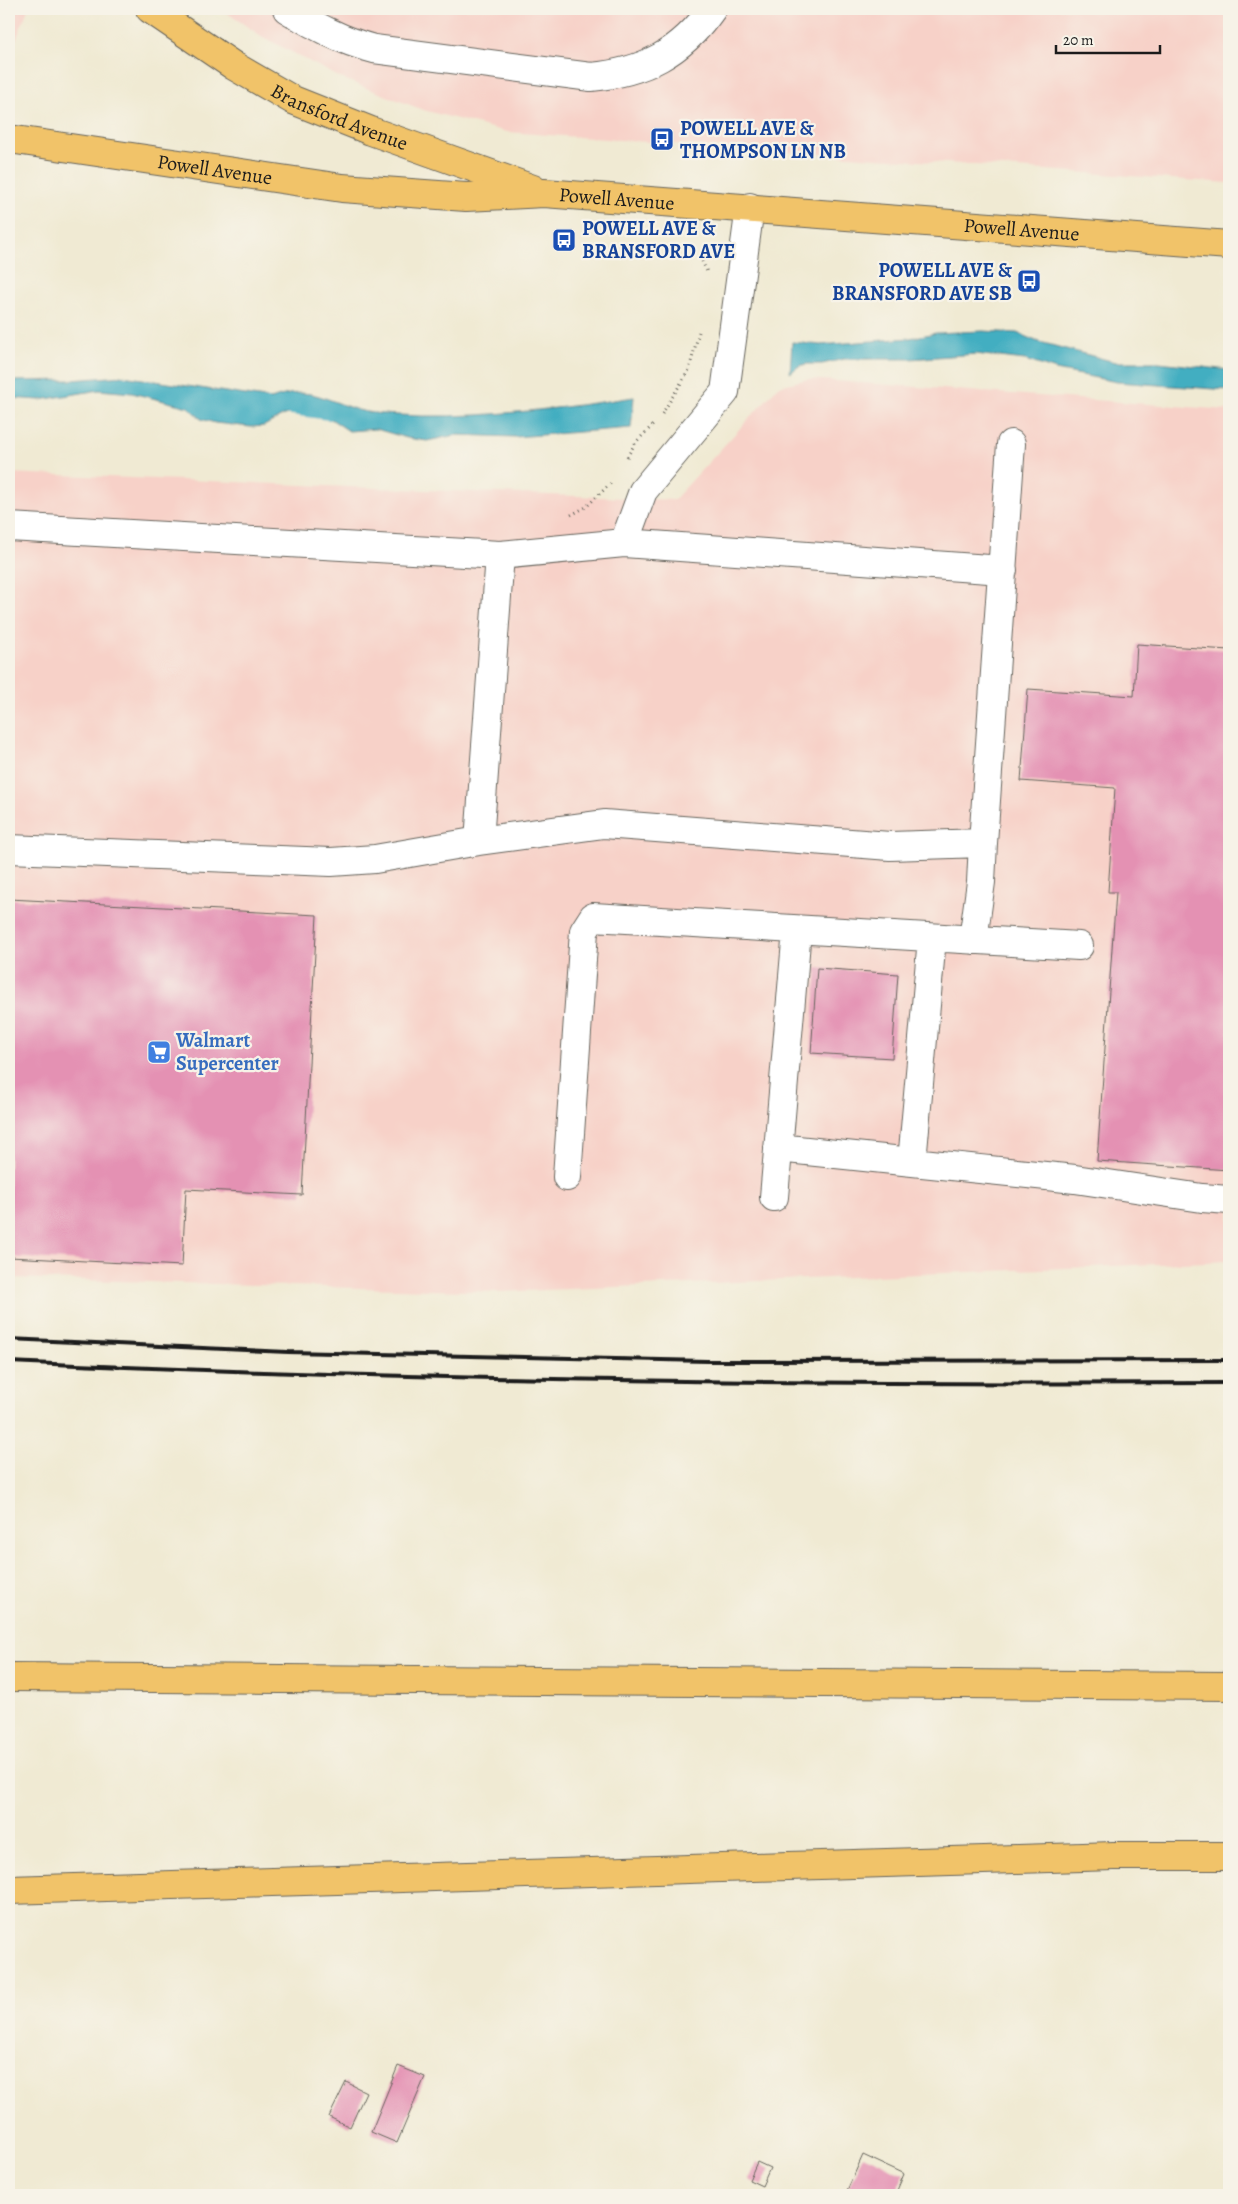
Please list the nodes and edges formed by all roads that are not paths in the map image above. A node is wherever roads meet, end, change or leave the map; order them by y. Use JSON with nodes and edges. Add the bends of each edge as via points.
{"nodes":[{"id":1,"x":150,"y":9,"type":"edge"},
{"id":2,"x":287,"y":9,"type":"edge"},
{"id":3,"x":712,"y":9,"type":"edge"},
{"id":4,"x":9,"y":139,"type":"edge"},
{"id":5,"x":544,"y":193,"type":"junction"},
{"id":6,"x":750,"y":207,"type":"junction"},
{"id":7,"x":1229,"y":244,"type":"edge"},
{"id":8,"x":1011,"y":444,"type":"dead end"},
{"id":9,"x":9,"y":527,"type":"edge"},
{"id":10,"x":624,"y":543,"type":"junction"},
{"id":11,"x":500,"y":555,"type":"junction"},
{"id":12,"x":1003,"y":570,"type":"junction"},
{"id":13,"x":479,"y":841,"type":"junction"},
{"id":14,"x":982,"y":844,"type":"junction"},
{"id":15,"x":9,"y":849,"type":"edge"},
{"id":16,"x":797,"y":930,"type":"junction"},
{"id":17,"x":932,"y":938,"type":"junction"},
{"id":18,"x":973,"y":940,"type":"junction"},
{"id":19,"x":1079,"y":946,"type":"dead end"},
{"id":20,"x":778,"y":1148,"type":"junction"},
{"id":21,"x":912,"y":1162,"type":"junction"},
{"id":22,"x":567,"y":1177,"type":"dead end"},
{"id":23,"x":774,"y":1197,"type":"dead end"},
{"id":24,"x":1229,"y":1200,"type":"edge"},
{"id":25,"x":9,"y":1670,"type":"edge"},
{"id":26,"x":9,"y":1677,"type":"edge"},
{"id":27,"x":97,"y":1678,"type":"junction"},
{"id":28,"x":1229,"y":1686,"type":"edge"},
{"id":29,"x":1229,"y":1856,"type":"edge"},
{"id":30,"x":9,"y":1890,"type":"edge"}],
"edges":[{"from":1,"to":5,"type":"main road","name":"Bransford Avenue","via":[[234,66],[293,100]]},
{"from":2,"to":3,"type":"lane","via":[[334,36],[374,49],[591,77],[613,75],[656,61],[685,41]]},
{"from":4,"to":5,"type":"main road","name":"Powell Avenue","via":[[342,188],[466,197]]},
{"from":5,"to":6,"type":"main road","name":"Powell Avenue"},
{"from":6,"to":7,"type":"main road","name":"Powell Avenue"},
{"from":6,"to":10,"type":"lane","via":[[725,392],[643,491]]},
{"from":8,"to":12,"type":"lane"},
{"from":9,"to":11,"type":"lane"},
{"from":10,"to":11,"type":"lane"},
{"from":10,"to":12,"type":"lane"},
{"from":11,"to":13,"type":"lane"},
{"from":12,"to":14,"type":"lane"},
{"from":13,"to":14,"type":"lane","via":[[604,824],[890,846]]},
{"from":13,"to":15,"type":"lane","via":[[375,859],[331,862]]},
{"from":14,"to":18,"type":"lane","via":[[981,882]]},
{"from":16,"to":17,"type":"lane"},
{"from":16,"to":20,"type":"lane"},
{"from":16,"to":22,"type":"lane","via":[[593,917],[584,932]]},
{"from":17,"to":18,"type":"lane"},
{"from":17,"to":21,"type":"lane"},
{"from":18,"to":19,"type":"lane"},
{"from":20,"to":21,"type":"lane"},
{"from":20,"to":23,"type":"lane"},
{"from":21,"to":24,"type":"lane","via":[[1075,1179]]},
{"from":25,"to":27,"type":"main road"},
{"from":26,"to":27,"type":"main road"},
{"from":27,"to":28,"type":"main road"},
{"from":29,"to":30,"type":"main road","via":[[1104,1856]]}]}
